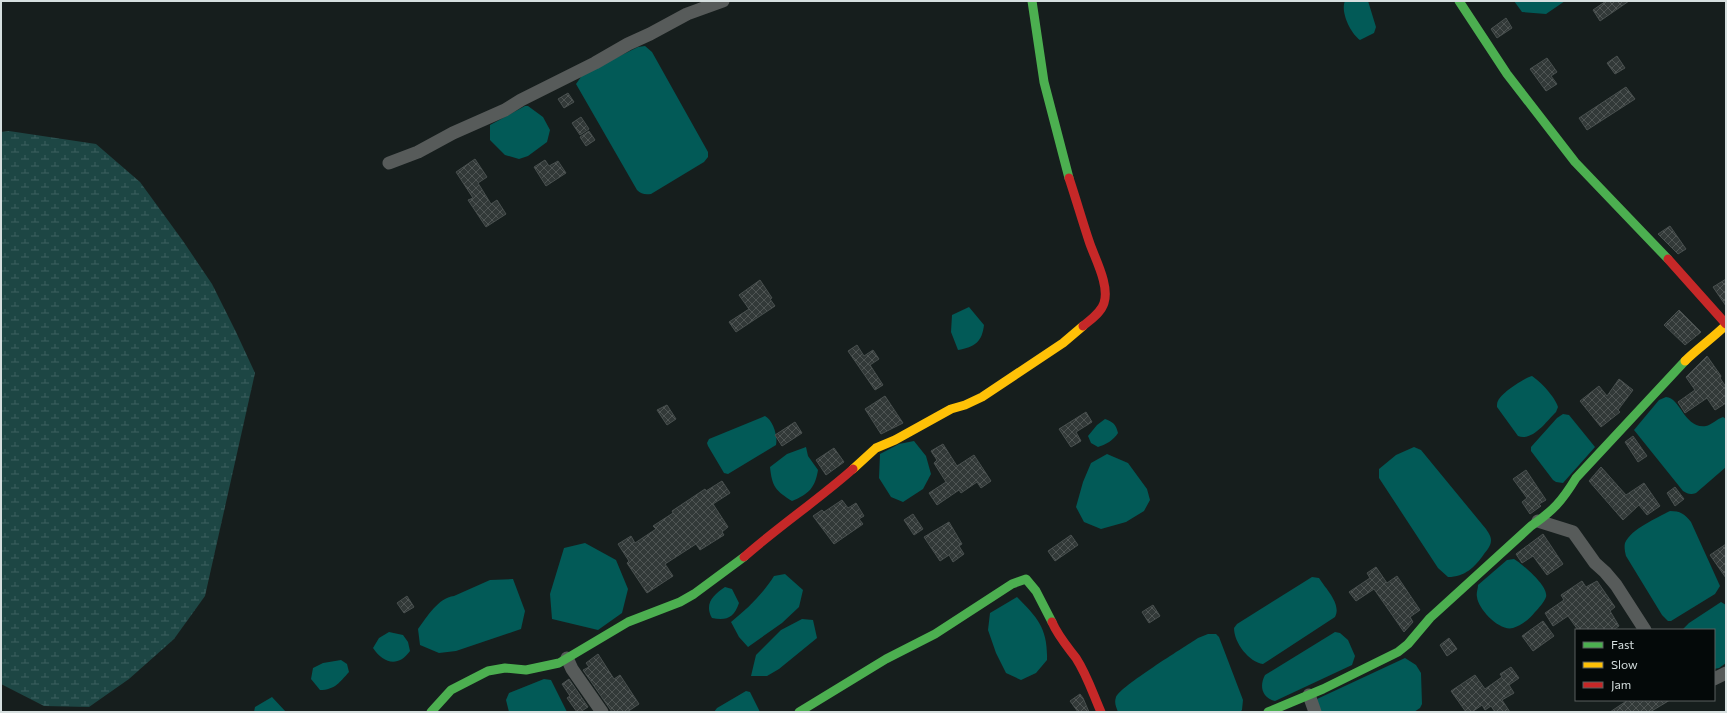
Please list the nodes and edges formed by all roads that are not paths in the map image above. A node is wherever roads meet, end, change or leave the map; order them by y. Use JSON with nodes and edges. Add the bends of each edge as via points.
{"nodes":[{"id":1,"x":723,"y":1,"type":"edge"},
{"id":2,"x":1032,"y":1,"type":"edge"},
{"id":3,"x":1459,"y":1,"type":"edge"},
{"id":4,"x":389,"y":163,"type":"dead end"},
{"id":5,"x":1726,"y":325,"type":"edge"},
{"id":6,"x":1538,"y":521,"type":"junction"},
{"id":7,"x":1644,"y":629,"type":"edge"},
{"id":8,"x":567,"y":658,"type":"junction"},
{"id":9,"x":1726,"y":673,"type":"edge"},
{"id":10,"x":1715,"y":678,"type":"edge"},
{"id":11,"x":1309,"y":695,"type":"junction"},
{"id":12,"x":431,"y":712,"type":"edge"},
{"id":13,"x":602,"y":712,"type":"edge"},
{"id":14,"x":799,"y":712,"type":"edge"},
{"id":15,"x":1101,"y":712,"type":"edge"},
{"id":16,"x":1268,"y":712,"type":"edge"},
{"id":17,"x":1315,"y":712,"type":"edge"}],
"edges":[{"from":1,"to":4,"type":"street","via":[[688,14],[505,110],[418,152]]},
{"from":2,"to":8,"type":"street","via":[[1044,82],[1072,187],[1089,242],[1101,269],[1104,303],[1096,315],[1063,343],[982,397],[951,409],[876,448],[827,492],[694,594],[628,622]]},
{"from":3,"to":5,"type":"street","via":[[1507,74],[1575,162],[1694,287]]},
{"from":5,"to":6,"type":"street","via":[[1696,350],[1659,387],[1576,478],[1564,498],[1549,514]]},
{"from":6,"to":7,"type":"street","via":[[1573,532],[1595,563],[1616,585]]},
{"from":6,"to":11,"type":"street","via":[[1430,618],[1408,644],[1379,662]]},
{"from":8,"to":12,"type":"street","via":[[538,669],[505,668],[488,671],[451,690]]},
{"from":8,"to":13,"type":"street"},
{"from":9,"to":10,"type":"street"},
{"from":11,"to":16,"type":"street"},
{"from":11,"to":17,"type":"street"},
{"from":14,"to":15,"type":"street","via":[[886,659],[935,634],[1012,584],[1026,579],[1036,591],[1058,636],[1076,659]]}]}
